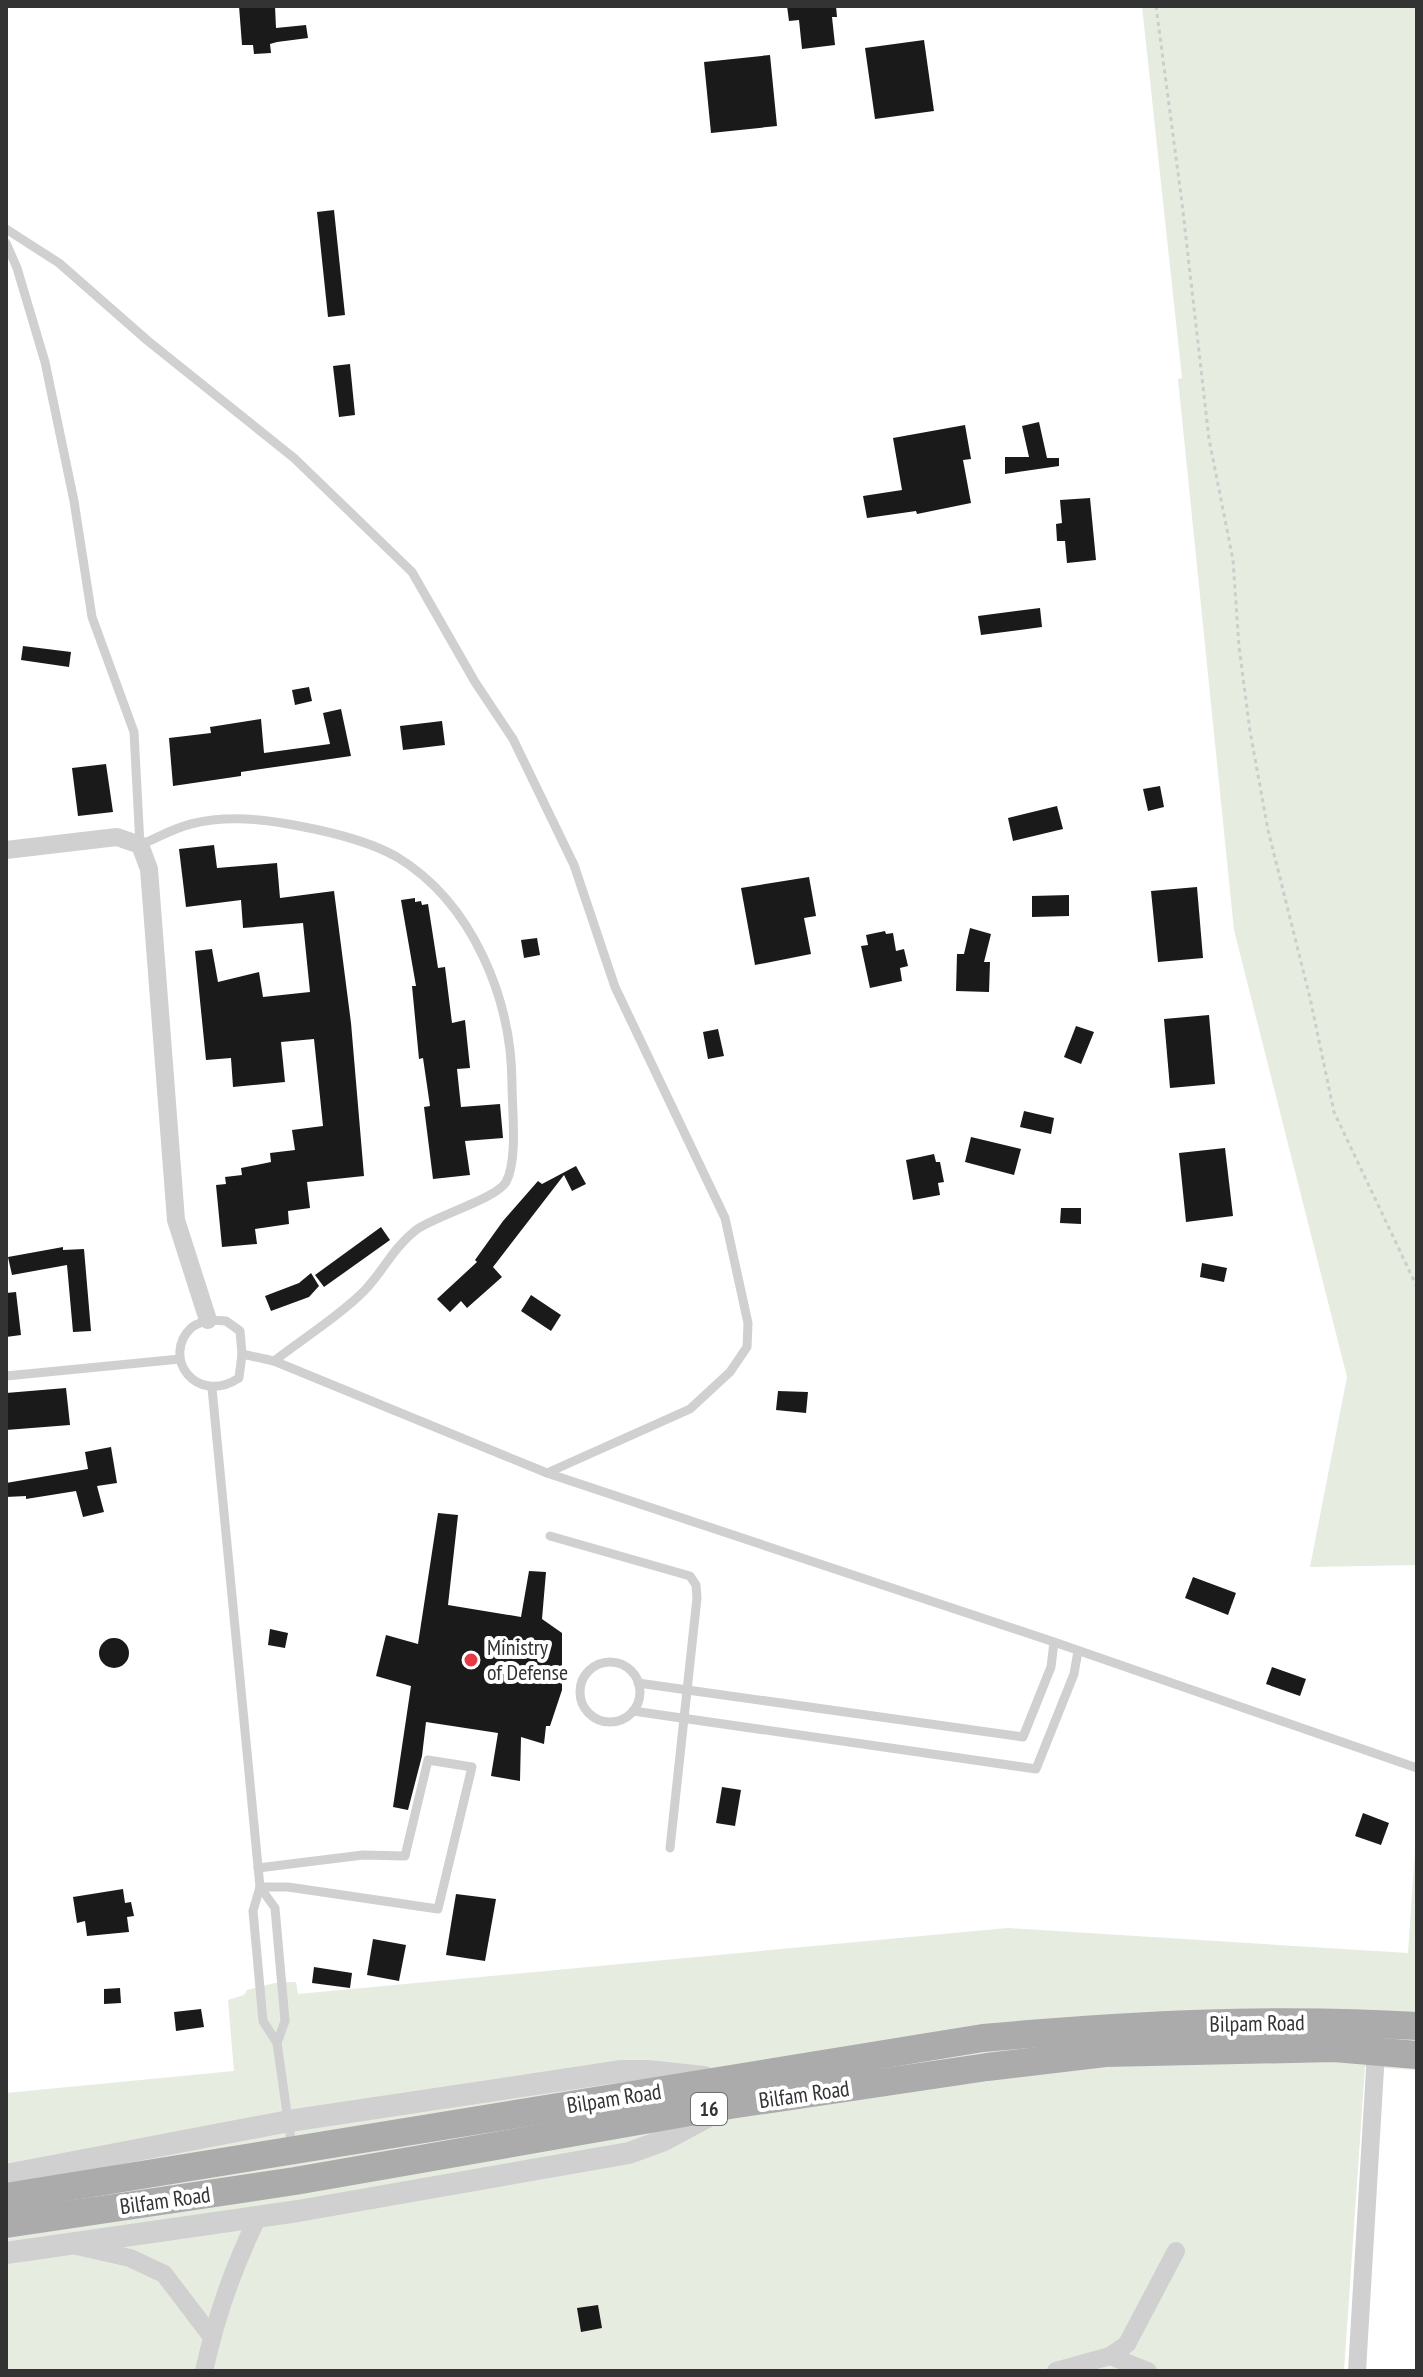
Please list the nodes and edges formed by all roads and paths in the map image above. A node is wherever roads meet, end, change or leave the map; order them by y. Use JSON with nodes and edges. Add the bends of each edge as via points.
{"nodes":[{"id":1,"x":1156,"y":6,"type":"edge"},
{"id":2,"x":6,"y":229,"type":"edge"},
{"id":3,"x":6,"y":243,"type":"edge"},
{"id":4,"x":140,"y":845,"type":"junction"},
{"id":5,"x":6,"y":850,"type":"edge"},
{"id":6,"x":1417,"y":1287,"type":"edge"},
{"id":7,"x":208,"y":1320,"type":"junction"},
{"id":8,"x":242,"y":1354,"type":"junction"},
{"id":9,"x":180,"y":1359,"type":"junction"},
{"id":10,"x":274,"y":1361,"type":"junction"},
{"id":11,"x":6,"y":1376,"type":"edge"},
{"id":12,"x":212,"y":1388,"type":"junction"},
{"id":13,"x":547,"y":1473,"type":"junction"},
{"id":14,"x":550,"y":1536,"type":"dead end"},
{"id":15,"x":1054,"y":1642,"type":"junction"},
{"id":16,"x":1078,"y":1651,"type":"junction"},
{"id":17,"x":638,"y":1683,"type":"junction"},
{"id":18,"x":688,"y":1689,"type":"junction"},
{"id":19,"x":633,"y":1711,"type":"junction"},
{"id":20,"x":685,"y":1718,"type":"junction"},
{"id":21,"x":1417,"y":1768,"type":"edge"},
{"id":22,"x":670,"y":1848,"type":"dead end"},
{"id":23,"x":258,"y":1868,"type":"junction"},
{"id":24,"x":260,"y":1887,"type":"junction"},
{"id":25,"x":1417,"y":2026,"type":"edge"},
{"id":26,"x":277,"y":2043,"type":"junction"},
{"id":27,"x":1376,"y":2052,"type":"junction"},
{"id":28,"x":1417,"y":2055,"type":"edge"},
{"id":29,"x":727,"y":2092,"type":"junction"},
{"id":30,"x":289,"y":2121,"type":"junction"},
{"id":31,"x":292,"y":2151,"type":"junction"},
{"id":32,"x":6,"y":2175,"type":"edge"},
{"id":33,"x":295,"y":2181,"type":"junction"},
{"id":34,"x":6,"y":2197,"type":"edge"},
{"id":35,"x":298,"y":2211,"type":"junction"},
{"id":36,"x":258,"y":2217,"type":"junction"},
{"id":37,"x":6,"y":2224,"type":"edge"},
{"id":38,"x":70,"y":2244,"type":"junction"},
{"id":39,"x":1176,"y":2251,"type":"dead end"},
{"id":40,"x":6,"y":2253,"type":"edge"},
{"id":41,"x":212,"y":2337,"type":"junction"},
{"id":42,"x":1110,"y":2356,"type":"junction"},
{"id":43,"x":204,"y":2371,"type":"edge"},
{"id":44,"x":1056,"y":2371,"type":"edge"},
{"id":45,"x":1148,"y":2371,"type":"edge"},
{"id":46,"x":1357,"y":2371,"type":"edge"}],
"edges":[{"from":1,"to":6,"type":"path","via":[[1209,439],[1233,560],[1239,647],[1268,830],[1334,1112]]},
{"from":2,"to":13,"type":"lane","via":[[59,263],[294,458],[412,572],[513,739],[574,865],[615,987],[725,1218],[748,1323],[747,1347],[730,1372],[690,1409]]},
{"from":3,"to":4,"type":"lane","via":[[45,362],[92,617],[134,732]]},
{"from":4,"to":5,"type":"street","via":[[117,837]]},
{"from":4,"to":7,"type":"street","via":[[149,869],[176,1220]]},
{"from":4,"to":10,"type":"lane","via":[[191,824],[252,817],[378,848],[409,865],[448,901],[495,981],[512,1055],[514,1143],[506,1182],[495,1193],[417,1230],[364,1291]]},
{"from":7,"to":8,"type":"lane","via":[[226,1321],[240,1331]]},
{"from":7,"to":9,"type":"lane","via":[[192,1327],[182,1341]]},
{"from":8,"to":10,"type":"lane"},
{"from":8,"to":12,"type":"lane","via":[[239,1378]]},
{"from":9,"to":11,"type":"lane"},
{"from":9,"to":12,"type":"lane","via":[[197,1384]]},
{"from":10,"to":13,"type":"lane"},
{"from":12,"to":23,"type":"lane"},
{"from":13,"to":15,"type":"lane"},
{"from":14,"to":18,"type":"lane","via":[[690,1576],[697,1598]]},
{"from":15,"to":16,"type":"lane"},
{"from":15,"to":18,"type":"lane","via":[[1051,1667],[1023,1737]]},
{"from":16,"to":20,"type":"lane","via":[[1036,1769]]},
{"from":16,"to":21,"type":"lane"},
{"from":17,"to":18,"type":"lane"},
{"from":17,"to":19,"type":"lane","via":[[640,1697]]},
{"from":17,"to":19,"type":"lane","via":[[630,1670],[612,1662],[593,1667],[581,1683],[582,1702],[594,1717],[612,1722]]},
{"from":18,"to":20,"type":"lane"},
{"from":19,"to":20,"type":"lane"},
{"from":20,"to":22,"type":"lane"},
{"from":23,"to":24,"type":"lane"},
{"from":23,"to":24,"type":"lane","via":[[363,1855],[405,1856],[428,1760],[472,1767],[438,1909]]},
{"from":24,"to":26,"type":"lane","via":[[253,1911],[260,1998],[263,2021]]},
{"from":24,"to":26,"type":"lane","via":[[275,1908],[285,2021]]},
{"from":25,"to":29,"type":"main road","name":"Bilpam Road","number":"16","via":[[1335,2021],[1102,2028],[983,2038]]},
{"from":26,"to":30,"type":"lane"},
{"from":27,"to":28,"type":"main road","name":"Bilfam Road","number":"16"},
{"from":27,"to":29,"type":"main road","name":"Bilfam Road","number":"16","via":[[1334,2048],[1105,2053]]},
{"from":27,"to":46,"type":"street"},
{"from":29,"to":30,"type":"street","via":[[647,2071],[622,2071]]},
{"from":29,"to":31,"type":"main road","name":"Bilpam Road","number":"16"},
{"from":29,"to":33,"type":"main road","name":"Bilfam Road","number":"16"},
{"from":29,"to":35,"type":"street","via":[[662,2141],[629,2153]]},
{"from":30,"to":31,"type":"lane"},
{"from":30,"to":32,"type":"street"},
{"from":31,"to":33,"type":"lane"},
{"from":31,"to":34,"type":"main road","name":"Bilpam Road","number":"16"},
{"from":33,"to":35,"type":"lane"},
{"from":33,"to":37,"type":"main road","name":"Bilfam Road","number":"16"},
{"from":35,"to":36,"type":"street"},
{"from":36,"to":38,"type":"street"},
{"from":36,"to":41,"type":"street","via":[[236,2261]]},
{"from":38,"to":40,"type":"street"},
{"from":38,"to":41,"type":"street","via":[[130,2258],[164,2274]]},
{"from":39,"to":42,"type":"street","via":[[1127,2344]]},
{"from":41,"to":43,"type":"street"},
{"from":42,"to":44,"type":"street"},
{"from":42,"to":45,"type":"street"}]}
